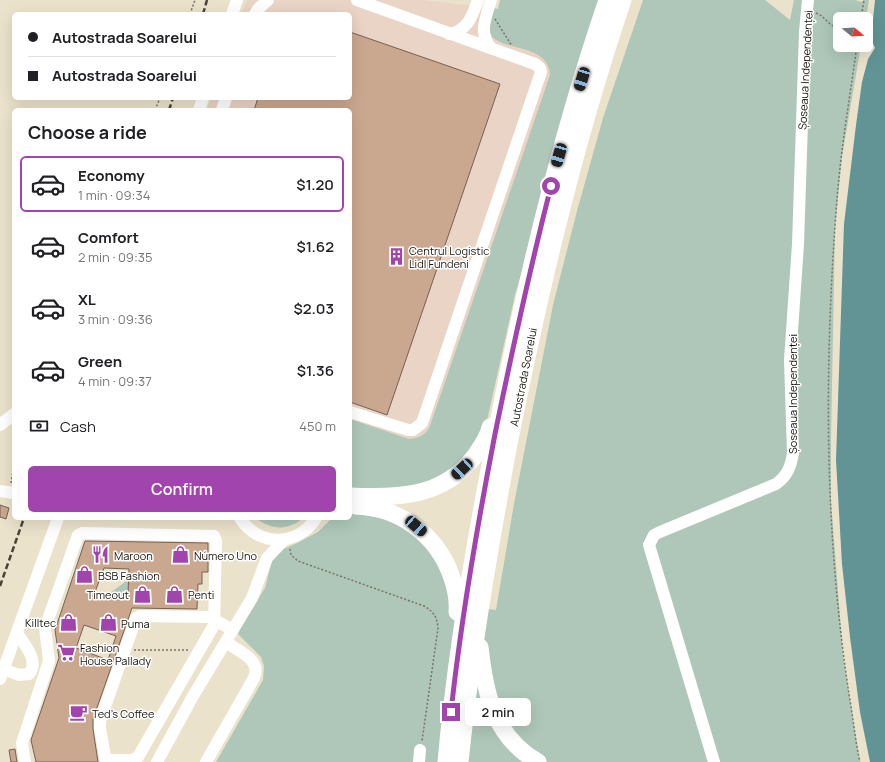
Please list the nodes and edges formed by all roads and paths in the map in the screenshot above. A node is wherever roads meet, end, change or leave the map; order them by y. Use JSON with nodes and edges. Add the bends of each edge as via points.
{"nodes":[{"id":1,"x":195,"y":0,"type":"edge"},
{"id":2,"x":237,"y":0,"type":"edge"},
{"id":3,"x":268,"y":0,"type":"edge"},
{"id":4,"x":357,"y":0,"type":"edge"},
{"id":5,"x":478,"y":0,"type":"edge"},
{"id":6,"x":607,"y":0,"type":"edge"},
{"id":7,"x":623,"y":0,"type":"edge"},
{"id":8,"x":864,"y":0,"type":"edge"},
{"id":9,"x":490,"y":5,"type":"edge"},
{"id":10,"x":808,"y":5,"type":"edge"},
{"id":11,"x":191,"y":12,"type":"edge"},
{"id":12,"x":233,"y":12,"type":"edge"},
{"id":13,"x":256,"y":12,"type":"edge"},
{"id":14,"x":862,"y":12,"type":"edge"},
{"id":15,"x":833,"y":26,"type":"edge"},
{"id":16,"x":449,"y":34,"type":"junction"},
{"id":17,"x":491,"y":48,"type":"junction"},
{"id":18,"x":856,"y":52,"type":"edge"},
{"id":19,"x":509,"y":55,"type":"junction"},
{"id":20,"x":521,"y":344,"type":"junction"},
{"id":21,"x":352,"y":413,"type":"edge"},
{"id":22,"x":12,"y":416,"type":"edge"},
{"id":23,"x":0,"y":425,"type":"edge"},
{"id":24,"x":12,"y":474,"type":"edge"},
{"id":25,"x":8,"y":492,"type":"edge"},
{"id":26,"x":352,"y":496,"type":"edge"},
{"id":27,"x":352,"y":506,"type":"edge"},
{"id":28,"x":57,"y":520,"type":"edge"},
{"id":29,"x":242,"y":520,"type":"edge"},
{"id":30,"x":314,"y":520,"type":"edge"},
{"id":31,"x":258,"y":535,"type":"junction"},
{"id":32,"x":286,"y":540,"type":"junction"},
{"id":33,"x":267,"y":558,"type":"junction"},
{"id":34,"x":478,"y":571,"type":"junction"},
{"id":35,"x":215,"y":619,"type":"junction"},
{"id":36,"x":477,"y":621,"type":"junction"},
{"id":37,"x":233,"y":630,"type":"junction"},
{"id":38,"x":17,"y":633,"type":"junction"},
{"id":39,"x":226,"y":642,"type":"junction"},
{"id":40,"x":124,"y":650,"type":"junction"},
{"id":41,"x":199,"y":650,"type":"junction"},
{"id":42,"x":2,"y":674,"type":"edge"},
{"id":43,"x":454,"y":682,"type":"junction"},
{"id":44,"x":420,"y":756,"type":"edge"},
{"id":45,"x":106,"y":761,"type":"edge"},
{"id":46,"x":24,"y":762,"type":"edge"},
{"id":47,"x":156,"y":762,"type":"edge"},
{"id":48,"x":206,"y":762,"type":"edge"},
{"id":49,"x":446,"y":762,"type":"edge"},
{"id":50,"x":460,"y":762,"type":"edge"},
{"id":51,"x":538,"y":762,"type":"edge"},
{"id":52,"x":714,"y":762,"type":"edge"},
{"id":53,"x":860,"y":762,"type":"edge"}],
"edges":[{"from":1,"to":11,"type":"path"},
{"from":2,"to":12,"type":"street"},
{"from":3,"to":13,"type":"street"},
{"from":4,"to":16,"type":"street"},
{"from":5,"to":16,"type":"street","via":[[466,26]]},
{"from":6,"to":20,"type":"highway","name":"Autostrada Soarelui","via":[[551,186]]},
{"from":7,"to":20,"type":"highway","name":"Autostrada Soarelui","via":[[574,158],[550,253]]},
{"from":8,"to":14,"type":"path"},
{"from":9,"to":17,"type":"street","via":[[483,31],[484,38]]},
{"from":9,"to":19,"type":"path","via":[[513,44]]},
{"from":10,"to":15,"type":"path"},
{"from":10,"to":52,"type":"street","name":"Șoseaua Independenței","via":[[798,244],[790,360],[792,462],[784,479],[776,484],[660,532],[654,535],[649,545]]},
{"from":16,"to":17,"type":"street"},
{"from":17,"to":19,"type":"street"},
{"from":18,"to":53,"type":"path","via":[[837,198],[827,403],[832,544],[842,645]]},
{"from":19,"to":21,"type":"street","via":[[537,66],[541,75],[422,423],[413,430],[408,430]]},
{"from":20,"to":26,"type":"highway","via":[[504,359],[489,430],[482,446],[455,476],[424,492],[400,496]]},
{"from":20,"to":34,"type":"highway","name":"Autostrada Soarelui"},
{"from":22,"to":23,"type":"street"},
{"from":24,"to":25,"type":"path"},
{"from":27,"to":43,"type":"highway","via":[[378,508],[416,526],[429,538],[448,565],[457,608]]},
{"from":28,"to":38,"type":"street"},
{"from":29,"to":31,"type":"street"},
{"from":30,"to":32,"type":"street","via":[[299,535]]},
{"from":31,"to":32,"type":"street","via":[[266,539]]},
{"from":31,"to":33,"type":"street"},
{"from":32,"to":33,"type":"street"},
{"from":32,"to":44,"type":"path","via":[[291,555],[298,561],[424,606],[434,614],[438,628]]},
{"from":33,"to":37,"type":"street","via":[[255,593]]},
{"from":34,"to":36,"type":"highway","name":"Autostrada Soarelui"},
{"from":34,"to":43,"type":"highway","name":"Autostrada Soarelui"},
{"from":35,"to":37,"type":"street"},
{"from":35,"to":40,"type":"street","via":[[138,616]]},
{"from":35,"to":41,"type":"street"},
{"from":35,"to":46,"type":"street","via":[[214,536],[80,533],[44,628],[49,661],[22,743]]},
{"from":36,"to":50,"type":"highway","name":"Autostrada Soarelui"},
{"from":36,"to":51,"type":"highway","via":[[484,681],[494,713],[510,738]]},
{"from":37,"to":39,"type":"street"},
{"from":38,"to":42,"type":"street"},
{"from":38,"to":42,"type":"street","via":[[33,660],[33,668],[29,674]]},
{"from":39,"to":47,"type":"street"},
{"from":39,"to":48,"type":"street","via":[[252,660],[256,670],[254,678]]},
{"from":40,"to":41,"type":"path"},
{"from":40,"to":45,"type":"street","via":[[100,723]]},
{"from":41,"to":45,"type":"street","via":[[136,759]]},
{"from":43,"to":49,"type":"highway","name":"Autostrada Soarelui"}]}
